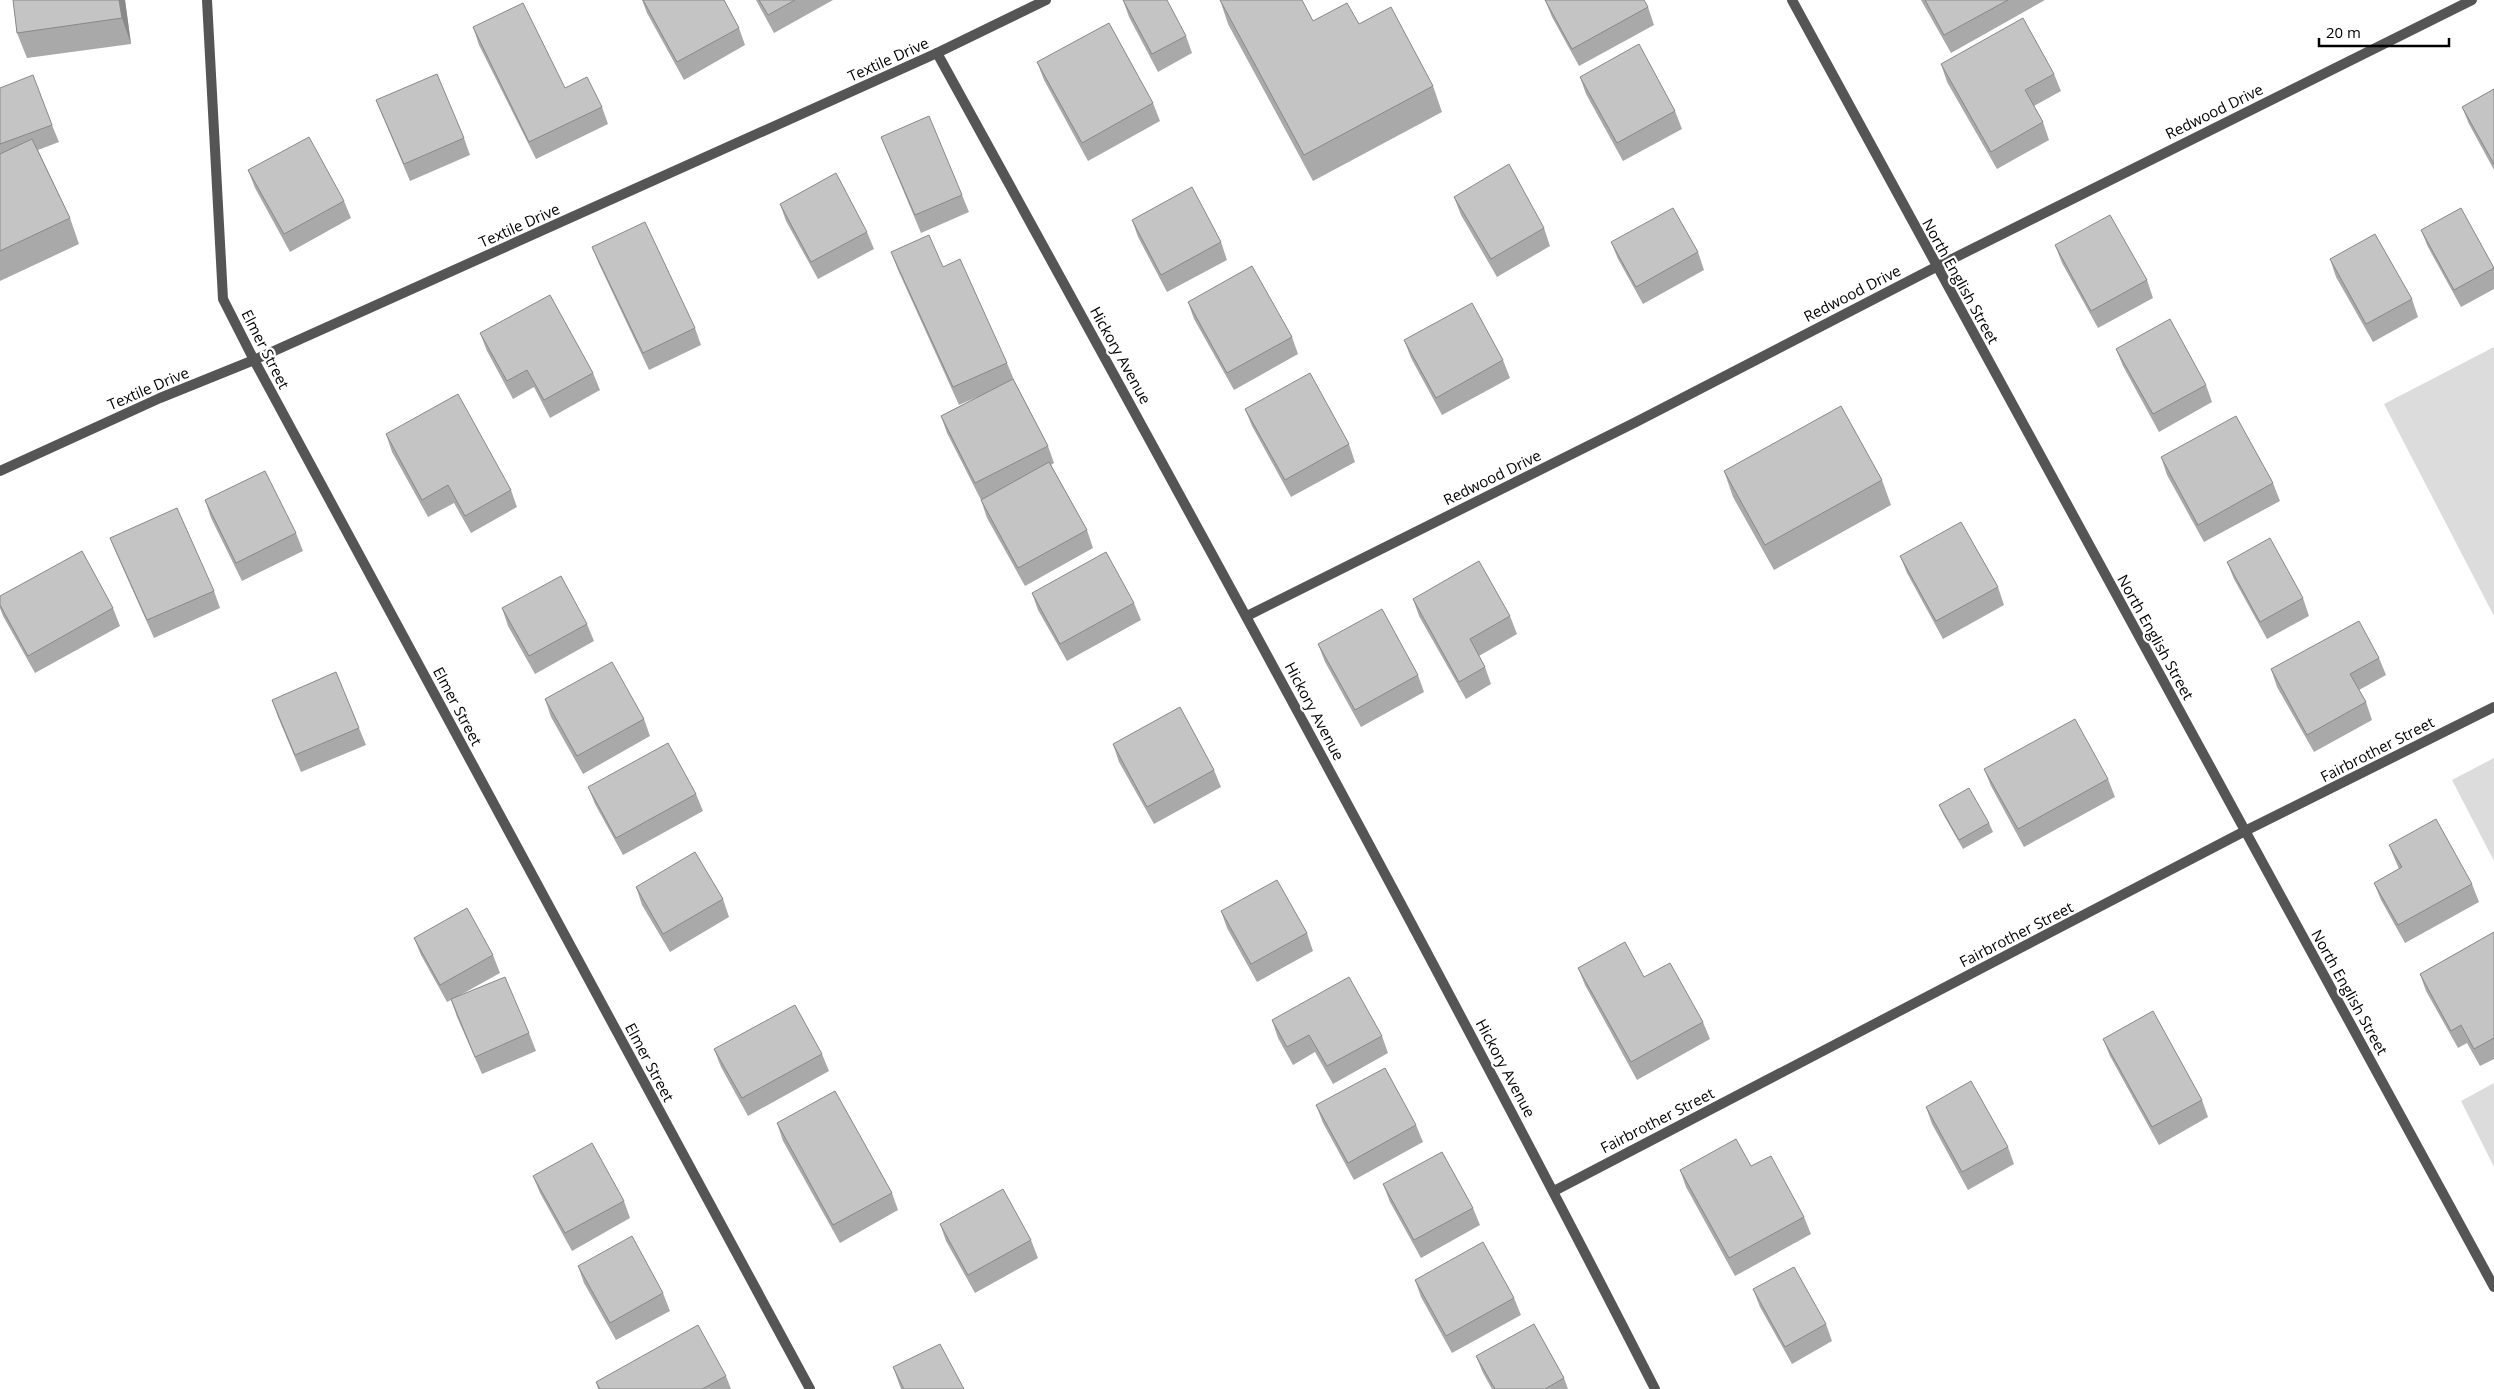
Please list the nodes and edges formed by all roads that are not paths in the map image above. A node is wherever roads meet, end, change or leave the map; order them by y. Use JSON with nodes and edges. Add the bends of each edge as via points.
{"nodes":[{"id":1,"x":207,"y":0,"type":"edge"},
{"id":2,"x":1046,"y":0,"type":"edge"},
{"id":3,"x":1792,"y":0,"type":"edge"},
{"id":4,"x":2472,"y":0,"type":"edge"},
{"id":5,"x":937,"y":53,"type":"junction"},
{"id":6,"x":1936,"y":267,"type":"junction"},
{"id":7,"x":254,"y":360,"type":"junction"},
{"id":8,"x":0,"y":471,"type":"edge"},
{"id":9,"x":1247,"y":616,"type":"junction"},
{"id":10,"x":2494,"y":707,"type":"edge"},
{"id":11,"x":2245,"y":831,"type":"junction"},
{"id":12,"x":1554,"y":1191,"type":"junction"},
{"id":13,"x":2494,"y":1287,"type":"edge"},
{"id":14,"x":810,"y":1389,"type":"edge"},
{"id":15,"x":1655,"y":1389,"type":"edge"}],
"edges":[{"from":1,"to":7,"type":"street","name":"Elmer Street","via":[[224,299]]},
{"from":2,"to":5,"type":"street","name":"Textile Drive"},
{"from":3,"to":6,"type":"street","name":"North English Street"},
{"from":4,"to":6,"type":"street","name":"Redwood Drive"},
{"from":5,"to":7,"type":"street","name":"Textile Drive"},
{"from":5,"to":9,"type":"street","name":"Hickory Avenue"},
{"from":6,"to":9,"type":"street","name":"Redwood Drive","via":[[1627,427]]},
{"from":6,"to":11,"type":"street","name":"North English Street"},
{"from":7,"to":8,"type":"street","name":"Textile Drive","via":[[160,398]]},
{"from":7,"to":14,"type":"street","name":"Elmer Street"},
{"from":9,"to":12,"type":"street","name":"Hickory Avenue"},
{"from":10,"to":11,"type":"street","name":"Fairbrother Street"},
{"from":11,"to":12,"type":"street","name":"Fairbrother Street"},
{"from":11,"to":13,"type":"street","name":"North English Street"},
{"from":12,"to":15,"type":"street","name":"Hickory Avenue"}]}
